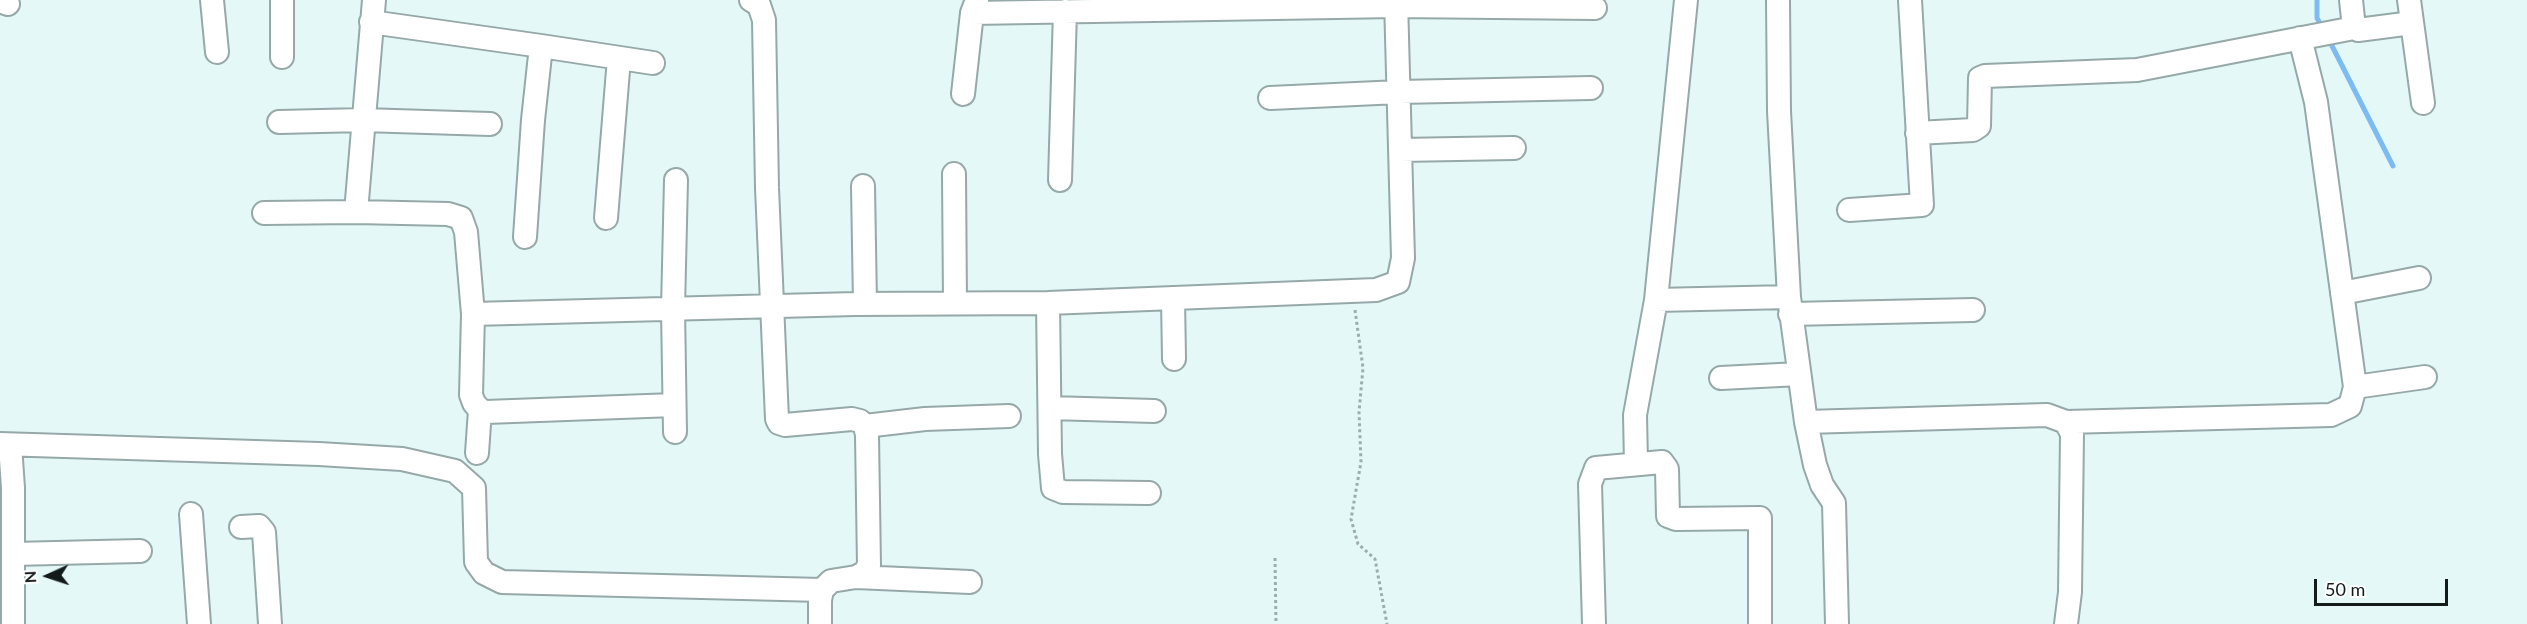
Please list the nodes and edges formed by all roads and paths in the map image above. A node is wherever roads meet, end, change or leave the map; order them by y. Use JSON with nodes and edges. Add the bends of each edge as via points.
{"nodes":[{"id":1,"x":212,"y":0,"type":"edge"},
{"id":2,"x":282,"y":0,"type":"edge"},
{"id":3,"x":751,"y":0,"type":"edge"},
{"id":4,"x":1686,"y":0,"type":"edge"},
{"id":5,"x":1778,"y":0,"type":"edge"},
{"id":6,"x":1910,"y":0,"type":"edge"},
{"id":7,"x":2351,"y":0,"type":"edge"},
{"id":8,"x":2409,"y":0,"type":"edge"},
{"id":9,"x":1396,"y":3,"type":"edge"},
{"id":10,"x":974,"y":6,"type":"edge"},
{"id":11,"x":1595,"y":8,"type":"dead end"},
{"id":12,"x":372,"y":11,"type":"edge"},
{"id":13,"x":1065,"y":11,"type":"junction"},
{"id":14,"x":2412,"y":23,"type":"junction"},
{"id":15,"x":2354,"y":28,"type":"junction"},
{"id":16,"x":2300,"y":38,"type":"junction"},
{"id":17,"x":541,"y":46,"type":"junction"},
{"id":18,"x":217,"y":52,"type":"dead end"},
{"id":19,"x":282,"y":57,"type":"dead end"},
{"id":20,"x":619,"y":58,"type":"junction"},
{"id":21,"x":653,"y":63,"type":"dead end"},
{"id":22,"x":1591,"y":88,"type":"dead end"},
{"id":23,"x":1399,"y":92,"type":"junction"},
{"id":24,"x":963,"y":94,"type":"dead end"},
{"id":25,"x":1270,"y":98,"type":"dead end"},
{"id":26,"x":2423,"y":104,"type":"dead end"},
{"id":27,"x":363,"y":120,"type":"junction"},
{"id":28,"x":279,"y":122,"type":"dead end"},
{"id":29,"x":490,"y":124,"type":"dead end"},
{"id":30,"x":1917,"y":133,"type":"junction"},
{"id":31,"x":1514,"y":148,"type":"dead end"},
{"id":32,"x":1400,"y":150,"type":"junction"},
{"id":33,"x":954,"y":174,"type":"dead end"},
{"id":34,"x":676,"y":180,"type":"dead end"},
{"id":35,"x":1060,"y":180,"type":"dead end"},
{"id":36,"x":863,"y":186,"type":"dead end"},
{"id":37,"x":1849,"y":210,"type":"dead end"},
{"id":38,"x":356,"y":212,"type":"junction"},
{"id":39,"x":264,"y":213,"type":"dead end"},
{"id":40,"x":606,"y":218,"type":"dead end"},
{"id":41,"x":525,"y":237,"type":"dead end"},
{"id":42,"x":2419,"y":278,"type":"dead end"},
{"id":43,"x":1353,"y":291,"type":"junction"},
{"id":44,"x":2342,"y":293,"type":"junction"},
{"id":45,"x":1173,"y":298,"type":"junction"},
{"id":46,"x":1656,"y":300,"type":"junction"},
{"id":47,"x":955,"y":303,"type":"junction"},
{"id":48,"x":1048,"y":303,"type":"junction"},
{"id":49,"x":865,"y":304,"type":"junction"},
{"id":50,"x":1790,"y":305,"type":"junction"},
{"id":51,"x":771,"y":306,"type":"junction"},
{"id":52,"x":674,"y":309,"type":"junction"},
{"id":53,"x":1973,"y":310,"type":"dead end"},
{"id":54,"x":473,"y":314,"type":"junction"},
{"id":55,"x":1174,"y":359,"type":"dead end"},
{"id":56,"x":1799,"y":374,"type":"junction"},
{"id":57,"x":2425,"y":377,"type":"dead end"},
{"id":58,"x":1721,"y":378,"type":"dead end"},
{"id":59,"x":2355,"y":387,"type":"junction"},
{"id":60,"x":674,"y":405,"type":"junction"},
{"id":61,"x":1050,"y":408,"type":"junction"},
{"id":62,"x":480,"y":410,"type":"junction"},
{"id":63,"x":1154,"y":411,"type":"dead end"},
{"id":64,"x":1009,"y":416,"type":"dead end"},
{"id":65,"x":1806,"y":422,"type":"junction"},
{"id":66,"x":2066,"y":422,"type":"junction"},
{"id":67,"x":865,"y":426,"type":"junction"},
{"id":68,"x":675,"y":432,"type":"dead end"},
{"id":69,"x":5,"y":445,"type":"edge"},
{"id":70,"x":477,"y":453,"type":"dead end"},
{"id":71,"x":1636,"y":463,"type":"junction"},
{"id":72,"x":1149,"y":493,"type":"dead end"},
{"id":73,"x":191,"y":514,"type":"dead end"},
{"id":74,"x":241,"y":527,"type":"dead end"},
{"id":75,"x":140,"y":550,"type":"dead end"},
{"id":76,"x":13,"y":554,"type":"junction"},
{"id":77,"x":1275,"y":558,"type":"dead end"},
{"id":78,"x":856,"y":577,"type":"junction"},
{"id":79,"x":970,"y":582,"type":"dead end"},
{"id":80,"x":822,"y":590,"type":"junction"},
{"id":81,"x":13,"y":624,"type":"edge"},
{"id":82,"x":199,"y":624,"type":"edge"},
{"id":83,"x":270,"y":624,"type":"edge"},
{"id":84,"x":820,"y":624,"type":"edge"},
{"id":85,"x":1276,"y":624,"type":"edge"},
{"id":86,"x":1388,"y":624,"type":"edge"},
{"id":87,"x":1594,"y":624,"type":"edge"},
{"id":88,"x":1760,"y":624,"type":"edge"},
{"id":89,"x":1837,"y":624,"type":"edge"},
{"id":90,"x":2066,"y":624,"type":"edge"}],
"edges":[{"from":1,"to":18,"type":"street"},
{"from":2,"to":19,"type":"street"},
{"from":3,"to":51,"type":"street","via":[[759,5],[764,20]]},
{"from":4,"to":46,"type":"street"},
{"from":5,"to":50,"type":"street","via":[[1779,111]]},
{"from":6,"to":30,"type":"street"},
{"from":7,"to":15,"type":"street"},
{"from":8,"to":14,"type":"street"},
{"from":9,"to":11,"type":"street"},
{"from":9,"to":13,"type":"street"},
{"from":9,"to":23,"type":"street"},
{"from":10,"to":13,"type":"street"},
{"from":10,"to":24,"type":"street"},
{"from":12,"to":17,"type":"street"},
{"from":12,"to":27,"type":"street"},
{"from":13,"to":35,"type":"street"},
{"from":14,"to":15,"type":"street"},
{"from":14,"to":26,"type":"street"},
{"from":15,"to":16,"type":"street"},
{"from":16,"to":30,"type":"street","via":[[2137,70],[1985,76],[1980,78],[1978,126],[1973,130]]},
{"from":16,"to":44,"type":"street","via":[[2316,102]]},
{"from":17,"to":20,"type":"street"},
{"from":17,"to":41,"type":"street"},
{"from":20,"to":21,"type":"street"},
{"from":20,"to":40,"type":"street"},
{"from":22,"to":23,"type":"street"},
{"from":23,"to":25,"type":"street"},
{"from":23,"to":32,"type":"street"},
{"from":27,"to":28,"type":"street"},
{"from":27,"to":29,"type":"street"},
{"from":27,"to":38,"type":"street"},
{"from":30,"to":37,"type":"street","via":[[1922,205]]},
{"from":31,"to":32,"type":"street"},
{"from":32,"to":43,"type":"street","via":[[1403,258],[1398,282],[1376,290]]},
{"from":33,"to":47,"type":"street"},
{"from":34,"to":52,"type":"street"},
{"from":36,"to":49,"type":"street"},
{"from":38,"to":39,"type":"street"},
{"from":38,"to":54,"type":"street","via":[[448,214],[461,218],[466,232]]},
{"from":42,"to":44,"type":"street"},
{"from":43,"to":45,"type":"street"},
{"from":43,"to":86,"type":"path","via":[[1363,368],[1359,412],[1361,462],[1351,519],[1358,544],[1375,559]]},
{"from":44,"to":59,"type":"street"},
{"from":45,"to":48,"type":"street"},
{"from":45,"to":55,"type":"street"},
{"from":46,"to":50,"type":"street"},
{"from":46,"to":71,"type":"street","via":[[1635,415]]},
{"from":47,"to":48,"type":"street"},
{"from":47,"to":49,"type":"street"},
{"from":48,"to":61,"type":"street"},
{"from":49,"to":51,"type":"street"},
{"from":50,"to":53,"type":"street"},
{"from":50,"to":56,"type":"street"},
{"from":51,"to":52,"type":"street"},
{"from":51,"to":67,"type":"street","via":[[779,423],[852,419]]},
{"from":52,"to":54,"type":"street"},
{"from":52,"to":60,"type":"street"},
{"from":54,"to":62,"type":"street","via":[[471,395]]},
{"from":56,"to":58,"type":"street"},
{"from":56,"to":65,"type":"street"},
{"from":57,"to":59,"type":"street"},
{"from":59,"to":66,"type":"street","via":[[2350,406],[2331,415]]},
{"from":60,"to":62,"type":"street"},
{"from":60,"to":68,"type":"street"},
{"from":61,"to":63,"type":"street"},
{"from":61,"to":72,"type":"street","via":[[1051,482],[1057,491]]},
{"from":62,"to":70,"type":"street"},
{"from":64,"to":67,"type":"street","via":[[925,418]]},
{"from":65,"to":66,"type":"street","via":[[2047,415]]},
{"from":65,"to":89,"type":"street","via":[[1815,465],[1834,503]]},
{"from":66,"to":90,"type":"street","via":[[2072,434]]},
{"from":67,"to":78,"type":"street","via":[[870,558],[864,573]]},
{"from":69,"to":76,"type":"street","via":[[13,488]]},
{"from":69,"to":80,"type":"street","via":[[402,459],[454,471],[474,488],[476,562],[484,573],[502,582]]},
{"from":71,"to":87,"type":"street","via":[[1596,468],[1590,484]]},
{"from":71,"to":88,"type":"street","via":[[1662,462],[1667,469],[1668,516],[1760,518]]},
{"from":73,"to":82,"type":"street"},
{"from":74,"to":83,"type":"street","via":[[259,526],[264,532]]},
{"from":75,"to":76,"type":"street"},
{"from":76,"to":81,"type":"street"},
{"from":77,"to":85,"type":"path"},
{"from":78,"to":79,"type":"street"},
{"from":78,"to":80,"type":"street","via":[[831,581]]},
{"from":80,"to":84,"type":"street"}]}
